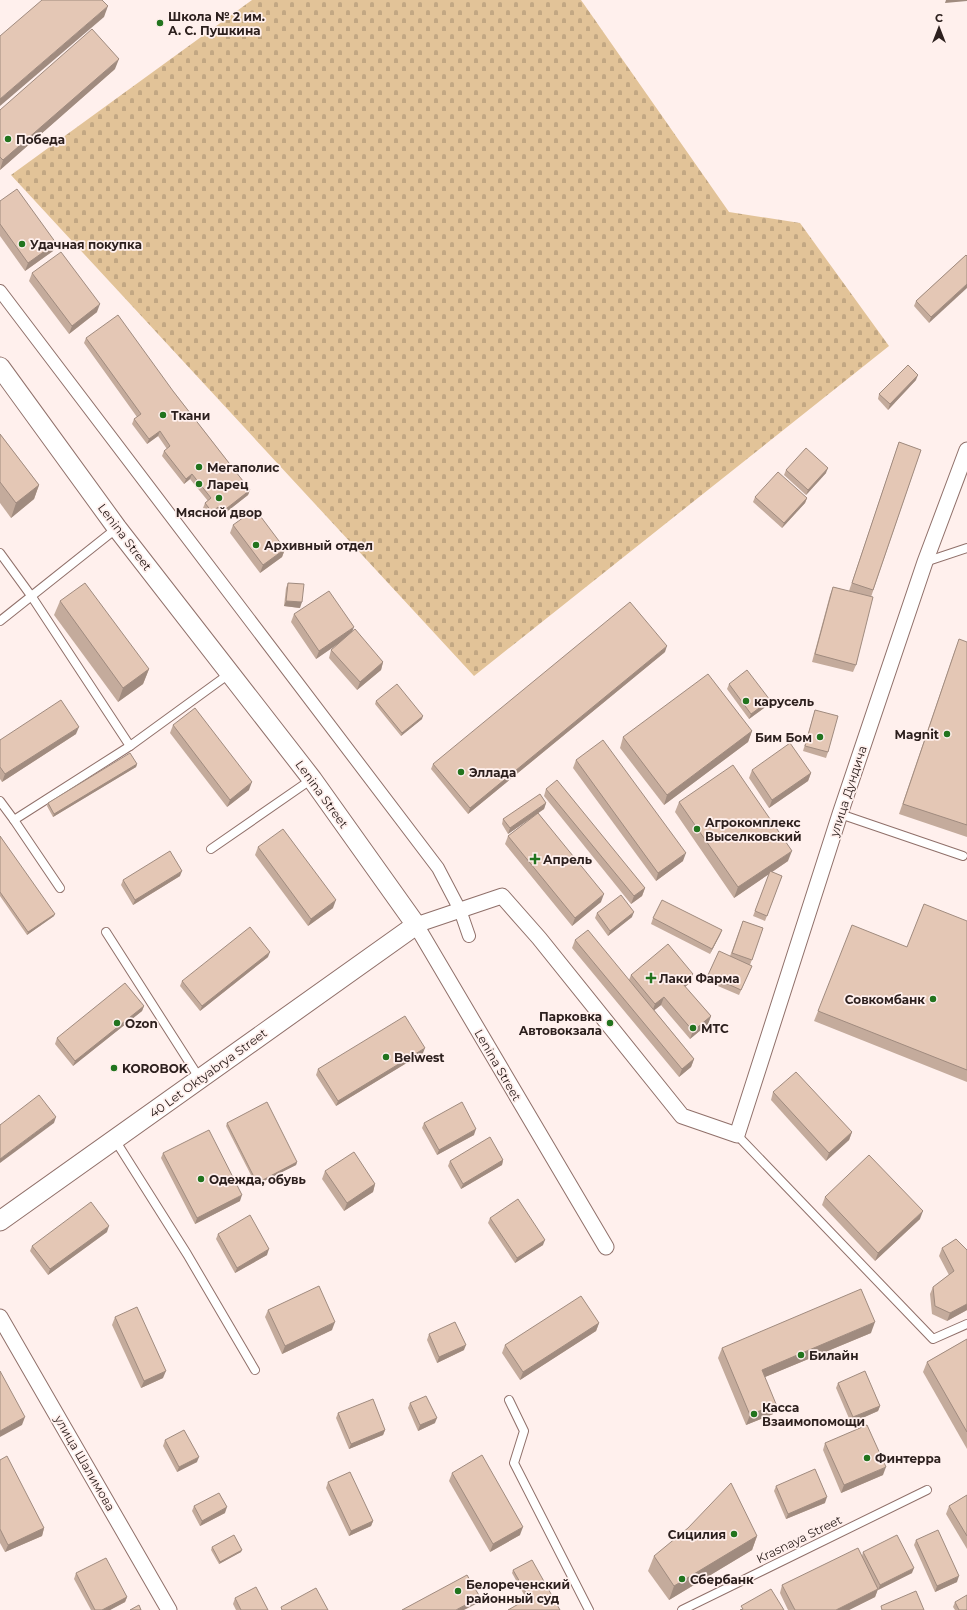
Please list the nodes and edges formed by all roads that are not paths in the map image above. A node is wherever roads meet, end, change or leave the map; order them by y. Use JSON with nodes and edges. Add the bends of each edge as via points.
{"nodes":[{"id":1,"x":0,"y":291,"type":"edge"},
{"id":2,"x":2,"y":373,"type":"edge"},
{"id":3,"x":967,"y":450,"type":"edge"},
{"id":4,"x":117,"y":528,"type":"junction"},
{"id":5,"x":967,"y":548,"type":"edge"},
{"id":6,"x":0,"y":553,"type":"edge"},
{"id":7,"x":925,"y":562,"type":"junction"},
{"id":8,"x":32,"y":597,"type":"junction"},
{"id":9,"x":0,"y":621,"type":"edge"},
{"id":10,"x":229,"y":674,"type":"junction"},
{"id":11,"x":130,"y":746,"type":"junction"},
{"id":12,"x":312,"y":779,"type":"junction"},
{"id":13,"x":0,"y":801,"type":"edge"},
{"id":14,"x":840,"y":814,"type":"junction"},
{"id":15,"x":14,"y":820,"type":"junction"},
{"id":16,"x":211,"y":849,"type":"dead end"},
{"id":17,"x":963,"y":856,"type":"dead end"},
{"id":18,"x":60,"y":888,"type":"dead end"},
{"id":19,"x":460,"y":910,"type":"junction"},
{"id":20,"x":416,"y":925,"type":"junction"},
{"id":21,"x":106,"y":932,"type":"dead end"},
{"id":22,"x":469,"y":936,"type":"dead end"},
{"id":23,"x":200,"y":1078,"type":"junction"},
{"id":24,"x":737,"y":1135,"type":"junction"},
{"id":25,"x":115,"y":1140,"type":"junction"},
{"id":26,"x":0,"y":1220,"type":"edge"},
{"id":27,"x":606,"y":1247,"type":"dead end"},
{"id":28,"x":0,"y":1316,"type":"edge"},
{"id":29,"x":967,"y":1324,"type":"edge"},
{"id":30,"x":256,"y":1370,"type":"dead end"},
{"id":31,"x":509,"y":1400,"type":"dead end"},
{"id":32,"x":927,"y":1490,"type":"dead end"},
{"id":33,"x":169,"y":1610,"type":"edge"},
{"id":34,"x":589,"y":1610,"type":"edge"},
{"id":35,"x":682,"y":1610,"type":"edge"}],
"edges":[{"from":1,"to":19,"type":"street","via":[[438,868]]},
{"from":2,"to":4,"type":"street","name":"Lenina Street"},
{"from":3,"to":7,"type":"street","name":"улица Дундича"},
{"from":4,"to":8,"type":"lane"},
{"from":4,"to":10,"type":"street","name":"Lenina Street"},
{"from":5,"to":7,"type":"lane"},
{"from":6,"to":8,"type":"lane"},
{"from":7,"to":14,"type":"street","name":"улица Дундича"},
{"from":8,"to":9,"type":"lane"},
{"from":8,"to":11,"type":"lane"},
{"from":10,"to":11,"type":"lane"},
{"from":10,"to":12,"type":"street","name":"Lenina Street"},
{"from":11,"to":15,"type":"lane"},
{"from":12,"to":16,"type":"lane"},
{"from":12,"to":20,"type":"street","name":"Lenina Street"},
{"from":13,"to":15,"type":"lane"},
{"from":14,"to":17,"type":"lane"},
{"from":14,"to":24,"type":"street","name":"улица Дундича"},
{"from":15,"to":18,"type":"lane"},
{"from":19,"to":20,"type":"street"},
{"from":19,"to":22,"type":"street"},
{"from":19,"to":24,"type":"street","via":[[502,896],[539,938],[682,1116]]},
{"from":20,"to":23,"type":"street","name":"40 Let Oktyabrya Street"},
{"from":20,"to":27,"type":"street","name":"Lenina Street"},
{"from":21,"to":23,"type":"lane"},
{"from":23,"to":25,"type":"street","name":"40 Let Oktyabrya Street"},
{"from":24,"to":29,"type":"lane","via":[[933,1339]]},
{"from":25,"to":26,"type":"street","name":"40 Let Oktyabrya Street"},
{"from":25,"to":30,"type":"lane"},
{"from":28,"to":33,"type":"street","name":"улица Шалимова"},
{"from":31,"to":34,"type":"lane","via":[[524,1431],[514,1463]]},
{"from":32,"to":35,"type":"lane","name":"Krasnaya Street"}]}
